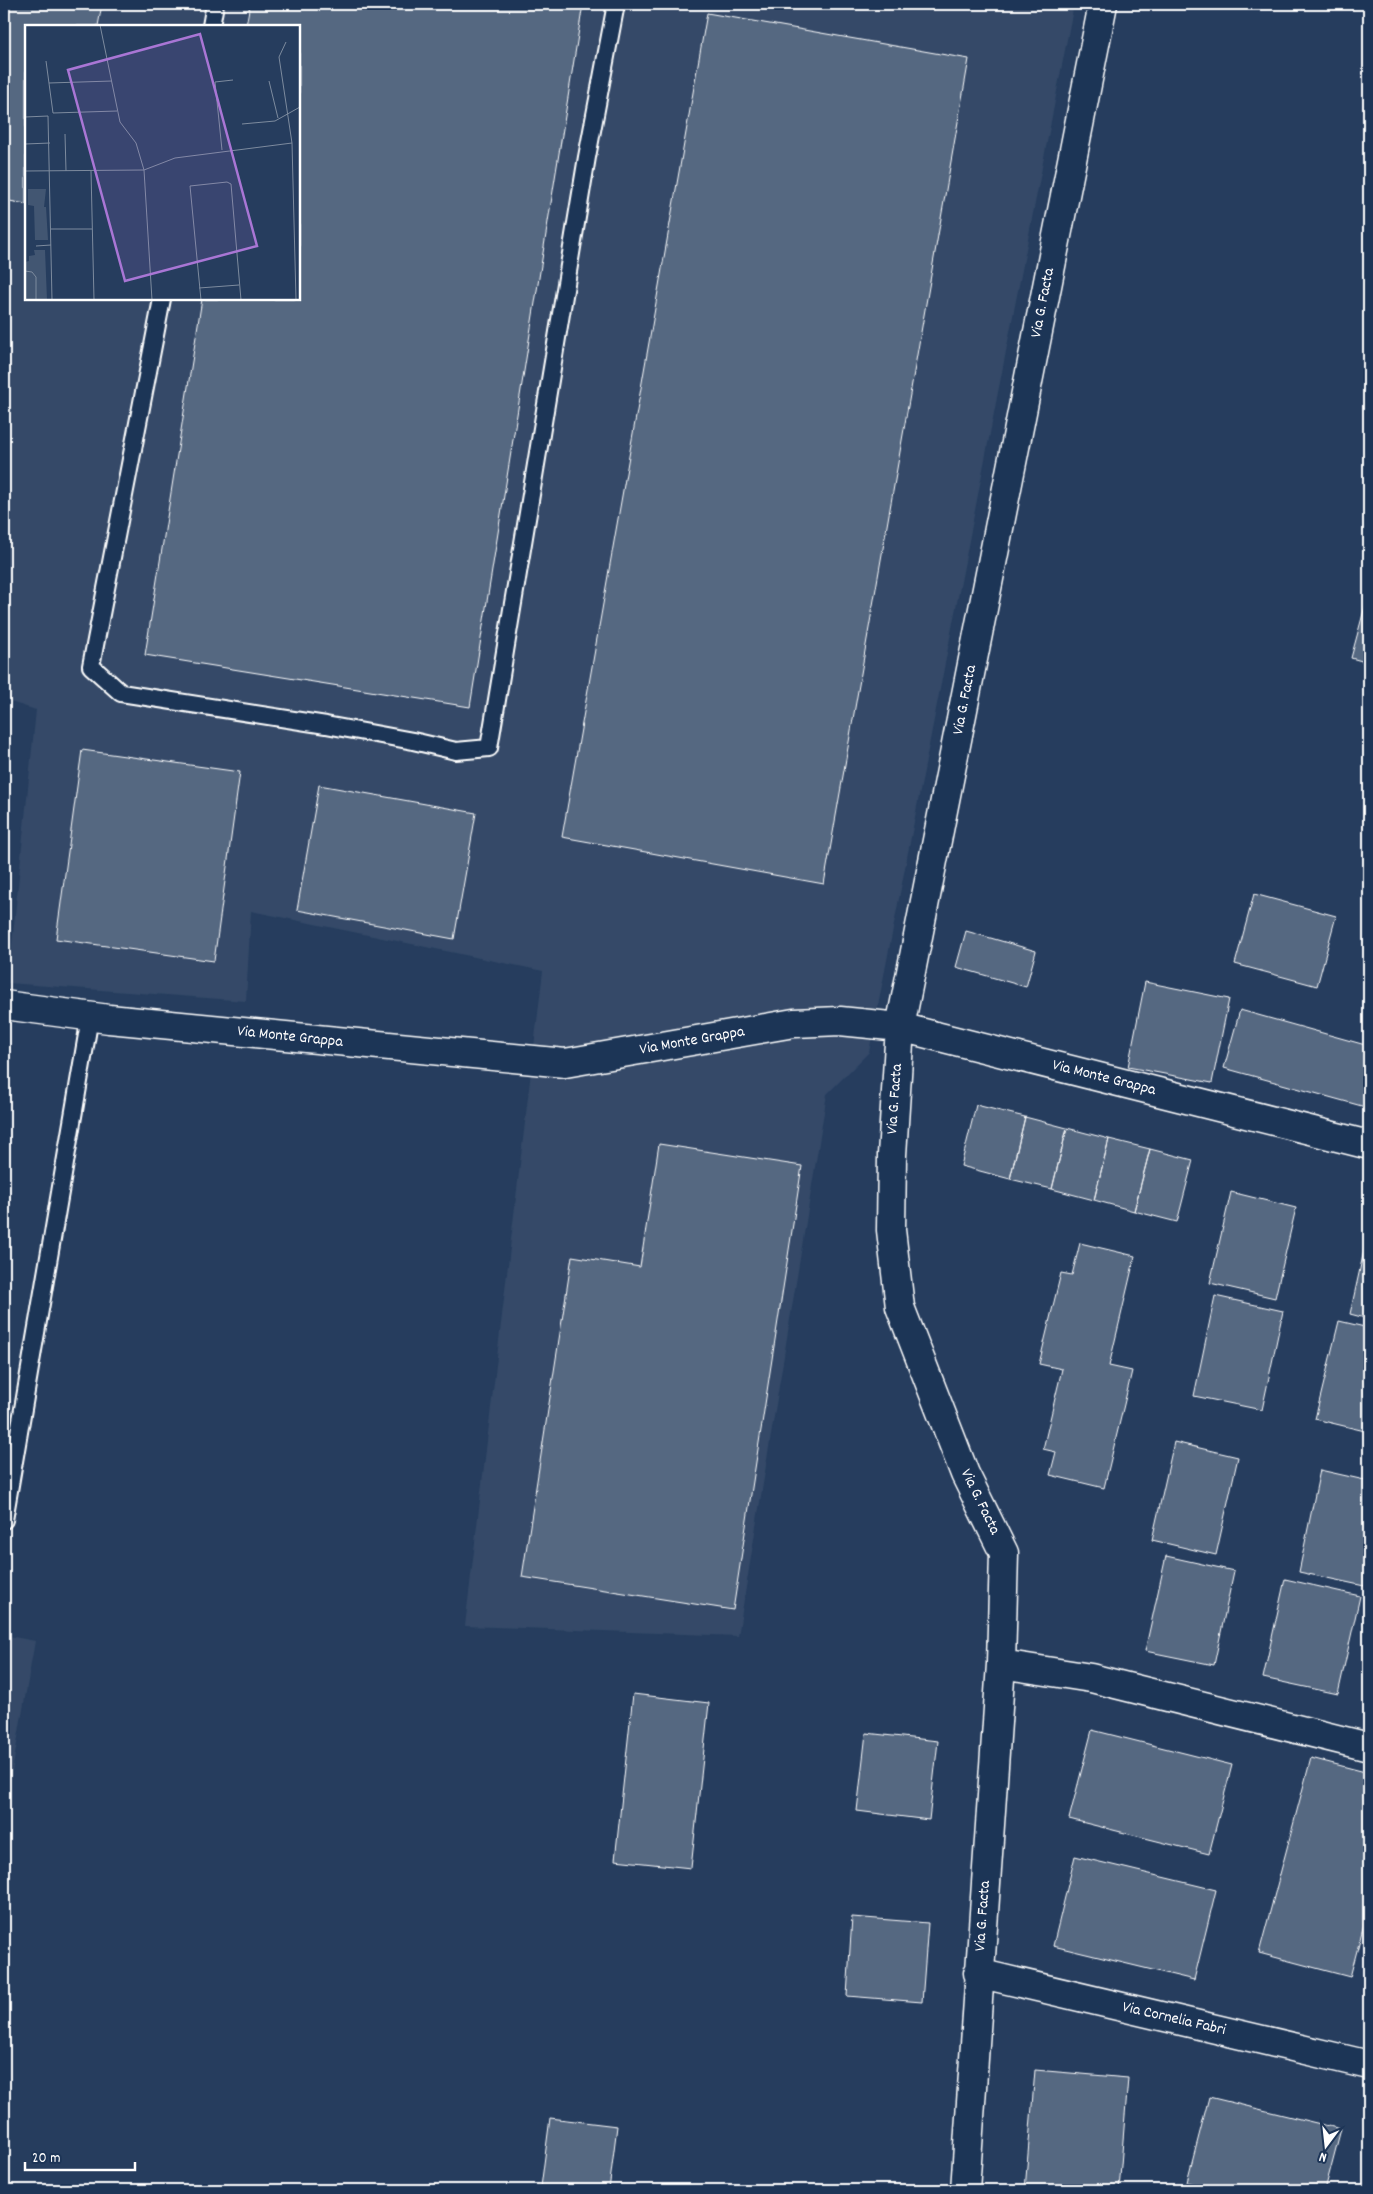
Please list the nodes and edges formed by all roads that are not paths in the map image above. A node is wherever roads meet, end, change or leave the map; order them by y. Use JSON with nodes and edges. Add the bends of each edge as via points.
{"nodes":[{"id":1,"x":214,"y":4,"type":"edge"},
{"id":2,"x":616,"y":4,"type":"edge"},
{"id":3,"x":1103,"y":4,"type":"edge"},
{"id":4,"x":211,"y":25,"type":"edge"},
{"id":5,"x":162,"y":300,"type":"edge"},
{"id":6,"x":4,"y":1005,"type":"edge"},
{"id":7,"x":90,"y":1017,"type":"junction"},
{"id":8,"x":900,"y":1027,"type":"junction"},
{"id":9,"x":1369,"y":1145,"type":"edge"},
{"id":10,"x":4,"y":1520,"type":"edge"},
{"id":11,"x":1001,"y":1664,"type":"junction"},
{"id":12,"x":1369,"y":1747,"type":"edge"},
{"id":13,"x":978,"y":1973,"type":"junction"},
{"id":14,"x":1369,"y":2065,"type":"edge"},
{"id":15,"x":965,"y":2190,"type":"edge"}],
"edges":[{"from":1,"to":4,"type":"lane"},
{"from":2,"to":5,"type":"lane","via":[[587,157],[489,748],[456,751],[326,725],[121,693],[91,666]]},
{"from":3,"to":8,"type":"street","name":"Via G. Facta"},
{"from":6,"to":7,"type":"street","name":"Via Monte Grappa"},
{"from":7,"to":8,"type":"street","name":"Via Monte Grappa","via":[[565,1063],[794,1023],[840,1021]]},
{"from":7,"to":10,"type":"lane"},
{"from":8,"to":9,"type":"street","name":"Via Monte Grappa"},
{"from":8,"to":11,"type":"street","name":"Via G. Facta","via":[[891,1230],[900,1307],[965,1474],[1004,1553]]},
{"from":11,"to":12,"type":"street","via":[[1091,1678]]},
{"from":11,"to":13,"type":"street","name":"Via G. Facta"},
{"from":13,"to":14,"type":"street","name":"Via Cornelia Fabri"},
{"from":13,"to":15,"type":"street","name":"Via G. Facta"}]}
